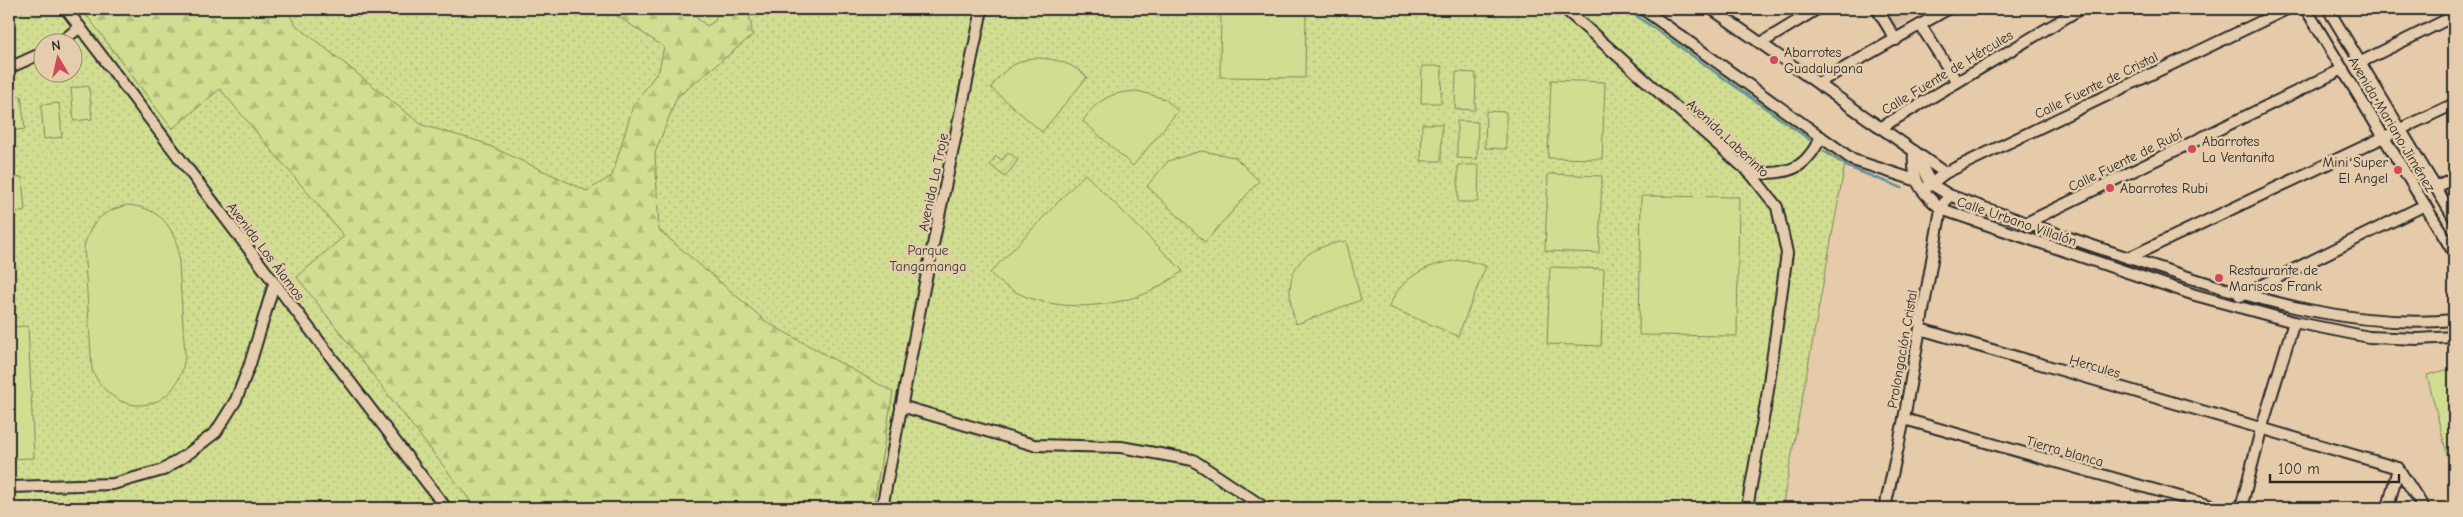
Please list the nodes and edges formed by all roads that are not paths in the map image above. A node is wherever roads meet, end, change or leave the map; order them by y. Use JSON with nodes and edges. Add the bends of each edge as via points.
{"nodes":[{"id":1,"x":66,"y":9,"type":"edge"},
{"id":2,"x":982,"y":9,"type":"edge"},
{"id":3,"x":1565,"y":9,"type":"edge"},
{"id":4,"x":1643,"y":9,"type":"edge"},
{"id":5,"x":1712,"y":9,"type":"edge"},
{"id":6,"x":1817,"y":9,"type":"edge"},
{"id":7,"x":1876,"y":9,"type":"edge"},
{"id":8,"x":1948,"y":9,"type":"edge"},
{"id":9,"x":2080,"y":9,"type":"edge"},
{"id":10,"x":2286,"y":9,"type":"edge"},
{"id":11,"x":2306,"y":9,"type":"edge"},
{"id":12,"x":2328,"y":9,"type":"edge"},
{"id":13,"x":2454,"y":16,"type":"edge"},
{"id":14,"x":1921,"y":26,"type":"junction"},
{"id":15,"x":80,"y":27,"type":"junction"},
{"id":16,"x":74,"y":32,"type":"edge"},
{"id":17,"x":1896,"y":40,"type":"junction"},
{"id":18,"x":1761,"y":43,"type":"junction"},
{"id":19,"x":32,"y":58,"type":"edge"},
{"id":20,"x":2361,"y":62,"type":"junction"},
{"id":21,"x":9,"y":68,"type":"edge"},
{"id":22,"x":2343,"y":69,"type":"junction"},
{"id":23,"x":1957,"y":82,"type":"junction"},
{"id":24,"x":1818,"y":83,"type":"junction"},
{"id":25,"x":2454,"y":104,"type":"edge"},
{"id":26,"x":1880,"y":128,"type":"junction"},
{"id":27,"x":2399,"y":130,"type":"junction"},
{"id":28,"x":1821,"y":137,"type":"junction"},
{"id":29,"x":2382,"y":137,"type":"junction"},
{"id":30,"x":1914,"y":151,"type":"junction"},
{"id":31,"x":1945,"y":173,"type":"junction"},
{"id":32,"x":1751,"y":174,"type":"junction"},
{"id":33,"x":2454,"y":179,"type":"edge"},
{"id":34,"x":1916,"y":180,"type":"junction"},
{"id":35,"x":1931,"y":184,"type":"junction"},
{"id":36,"x":2436,"y":187,"type":"junction"},
{"id":37,"x":1921,"y":191,"type":"junction"},
{"id":38,"x":1948,"y":195,"type":"junction"},
{"id":39,"x":2425,"y":205,"type":"junction"},
{"id":40,"x":1941,"y":210,"type":"junction"},
{"id":41,"x":2454,"y":218,"type":"edge"},
{"id":42,"x":2026,"y":223,"type":"junction"},
{"id":43,"x":2454,"y":253,"type":"edge"},
{"id":44,"x":2128,"y":258,"type":"junction"},
{"id":45,"x":274,"y":284,"type":"junction"},
{"id":46,"x":2241,"y":294,"type":"junction"},
{"id":47,"x":2235,"y":305,"type":"junction"},
{"id":48,"x":2454,"y":320,"type":"edge"},
{"id":49,"x":2294,"y":322,"type":"junction"},
{"id":50,"x":1920,"y":329,"type":"junction"},
{"id":51,"x":2454,"y":337,"type":"edge"},
{"id":52,"x":901,"y":406,"type":"junction"},
{"id":53,"x":1904,"y":419,"type":"junction"},
{"id":54,"x":2261,"y":430,"type":"junction"},
{"id":55,"x":2398,"y":468,"type":"junction"},
{"id":56,"x":9,"y":487,"type":"edge"},
{"id":57,"x":446,"y":508,"type":"edge"},
{"id":58,"x":882,"y":508,"type":"edge"},
{"id":59,"x":1265,"y":508,"type":"edge"},
{"id":60,"x":1747,"y":508,"type":"edge"},
{"id":61,"x":1884,"y":508,"type":"edge"},
{"id":62,"x":2219,"y":508,"type":"edge"},
{"id":63,"x":2241,"y":508,"type":"edge"},
{"id":64,"x":2388,"y":508,"type":"edge"},
{"id":65,"x":2424,"y":508,"type":"edge"}],
"edges":[{"from":1,"to":15,"type":"street","name":"Avenida Los Álamos"},
{"from":2,"to":52,"type":"street","name":"Avenida La Troje"},
{"from":3,"to":32,"type":"street","name":"Avenida Laberinto"},
{"from":4,"to":28,"type":"street"},
{"from":5,"to":18,"type":"street"},
{"from":6,"to":18,"type":"street"},
{"from":7,"to":17,"type":"street"},
{"from":8,"to":14,"type":"street"},
{"from":9,"to":23,"type":"street","name":"Calle Fuente de Hércules"},
{"from":10,"to":31,"type":"street","name":"Calle Fuente de Cristal"},
{"from":11,"to":22,"type":"street","name":"Avenida Mariano Jiménez"},
{"from":12,"to":20,"type":"street","name":"Avenida Mariano Jiménez"},
{"from":13,"to":20,"type":"street"},
{"from":14,"to":17,"type":"street"},
{"from":14,"to":23,"type":"street"},
{"from":15,"to":16,"type":"street"},
{"from":15,"to":45,"type":"street","name":"Avenida Los Álamos"},
{"from":17,"to":24,"type":"street"},
{"from":18,"to":24,"type":"street"},
{"from":19,"to":21,"type":"street"},
{"from":20,"to":27,"type":"street","name":"Avenida Mariano Jiménez"},
{"from":22,"to":29,"type":"street","name":"Avenida Mariano Jiménez"},
{"from":22,"to":42,"type":"street","name":"Calle Fuente de Rubí"},
{"from":23,"to":26,"type":"street","name":"Calle Fuente de Hércules"},
{"from":24,"to":26,"type":"street"},
{"from":25,"to":27,"type":"street"},
{"from":26,"to":30,"type":"street"},
{"from":27,"to":29,"type":"street"},
{"from":27,"to":36,"type":"street","name":"Avenida Mariano Jiménez"},
{"from":28,"to":32,"type":"street","via":[[1806,163],[1797,168]]},
{"from":28,"to":34,"type":"street","via":[[1853,160]]},
{"from":29,"to":39,"type":"street","name":"Avenida Mariano Jiménez"},
{"from":29,"to":44,"type":"street"},
{"from":30,"to":31,"type":"street"},
{"from":30,"to":34,"type":"street","name":"Calle Urbano Villalón"},
{"from":30,"to":35,"type":"street","name":"Calle Urbano Villalón"},
{"from":31,"to":35,"type":"street","name":"Calle Fuente de Cristal"},
{"from":32,"to":60,"type":"street","name":"Avenida Laberinto","via":[[1777,207],[1787,253],[1767,397]]},
{"from":33,"to":36,"type":"street"},
{"from":34,"to":37,"type":"street","name":"Calle Urbano Villalón"},
{"from":35,"to":37,"type":"street","name":"Calle Fuente de Cristal"},
{"from":35,"to":38,"type":"street","name":"Calle Urbano Villalón"},
{"from":36,"to":41,"type":"street","name":"Avenida Mariano Jiménez"},
{"from":37,"to":40,"type":"street","name":"Calle Urbano Villalón"},
{"from":38,"to":40,"type":"street","name":"Prolongación Cristal"},
{"from":38,"to":42,"type":"street","name":"Calle Urbano Villalón"},
{"from":39,"to":43,"type":"street","name":"Avenida Mariano Jiménez"},
{"from":39,"to":46,"type":"street"},
{"from":40,"to":47,"type":"street","name":"Calle Urbano Villalón","via":[[2195,295]]},
{"from":40,"to":50,"type":"street","name":"Prolongación Cristal"},
{"from":42,"to":44,"type":"street","name":"Calle Urbano Villalón"},
{"from":44,"to":46,"type":"street","name":"Calle Urbano Villalón"},
{"from":45,"to":56,"type":"street","via":[[236,400],[216,432],[189,453],[164,470],[113,484]]},
{"from":45,"to":57,"type":"street","name":"Avenida Los Álamos"},
{"from":46,"to":47,"type":"street"},
{"from":46,"to":48,"type":"street","name":"Calle Urbano Villalón","via":[[2337,316],[2388,322]]},
{"from":47,"to":49,"type":"street","name":"Calle Urbano Villalón"},
{"from":49,"to":51,"type":"street","name":"Calle Urbano Villalón","via":[[2369,337]]},
{"from":49,"to":54,"type":"street"},
{"from":50,"to":53,"type":"street","name":"Prolongación Cristal"},
{"from":50,"to":54,"type":"street","name":"Hercules"},
{"from":52,"to":58,"type":"street","name":"Avenida La Troje"},
{"from":52,"to":59,"type":"street","via":[[1034,445],[1121,447],[1193,460]]},
{"from":53,"to":61,"type":"street","name":"Prolongación Cristal"},
{"from":53,"to":62,"type":"street","name":"Tierra blanca"},
{"from":54,"to":55,"type":"street","name":"Hercules"},
{"from":54,"to":63,"type":"street"},
{"from":55,"to":64,"type":"street"},
{"from":55,"to":65,"type":"street"}]}
